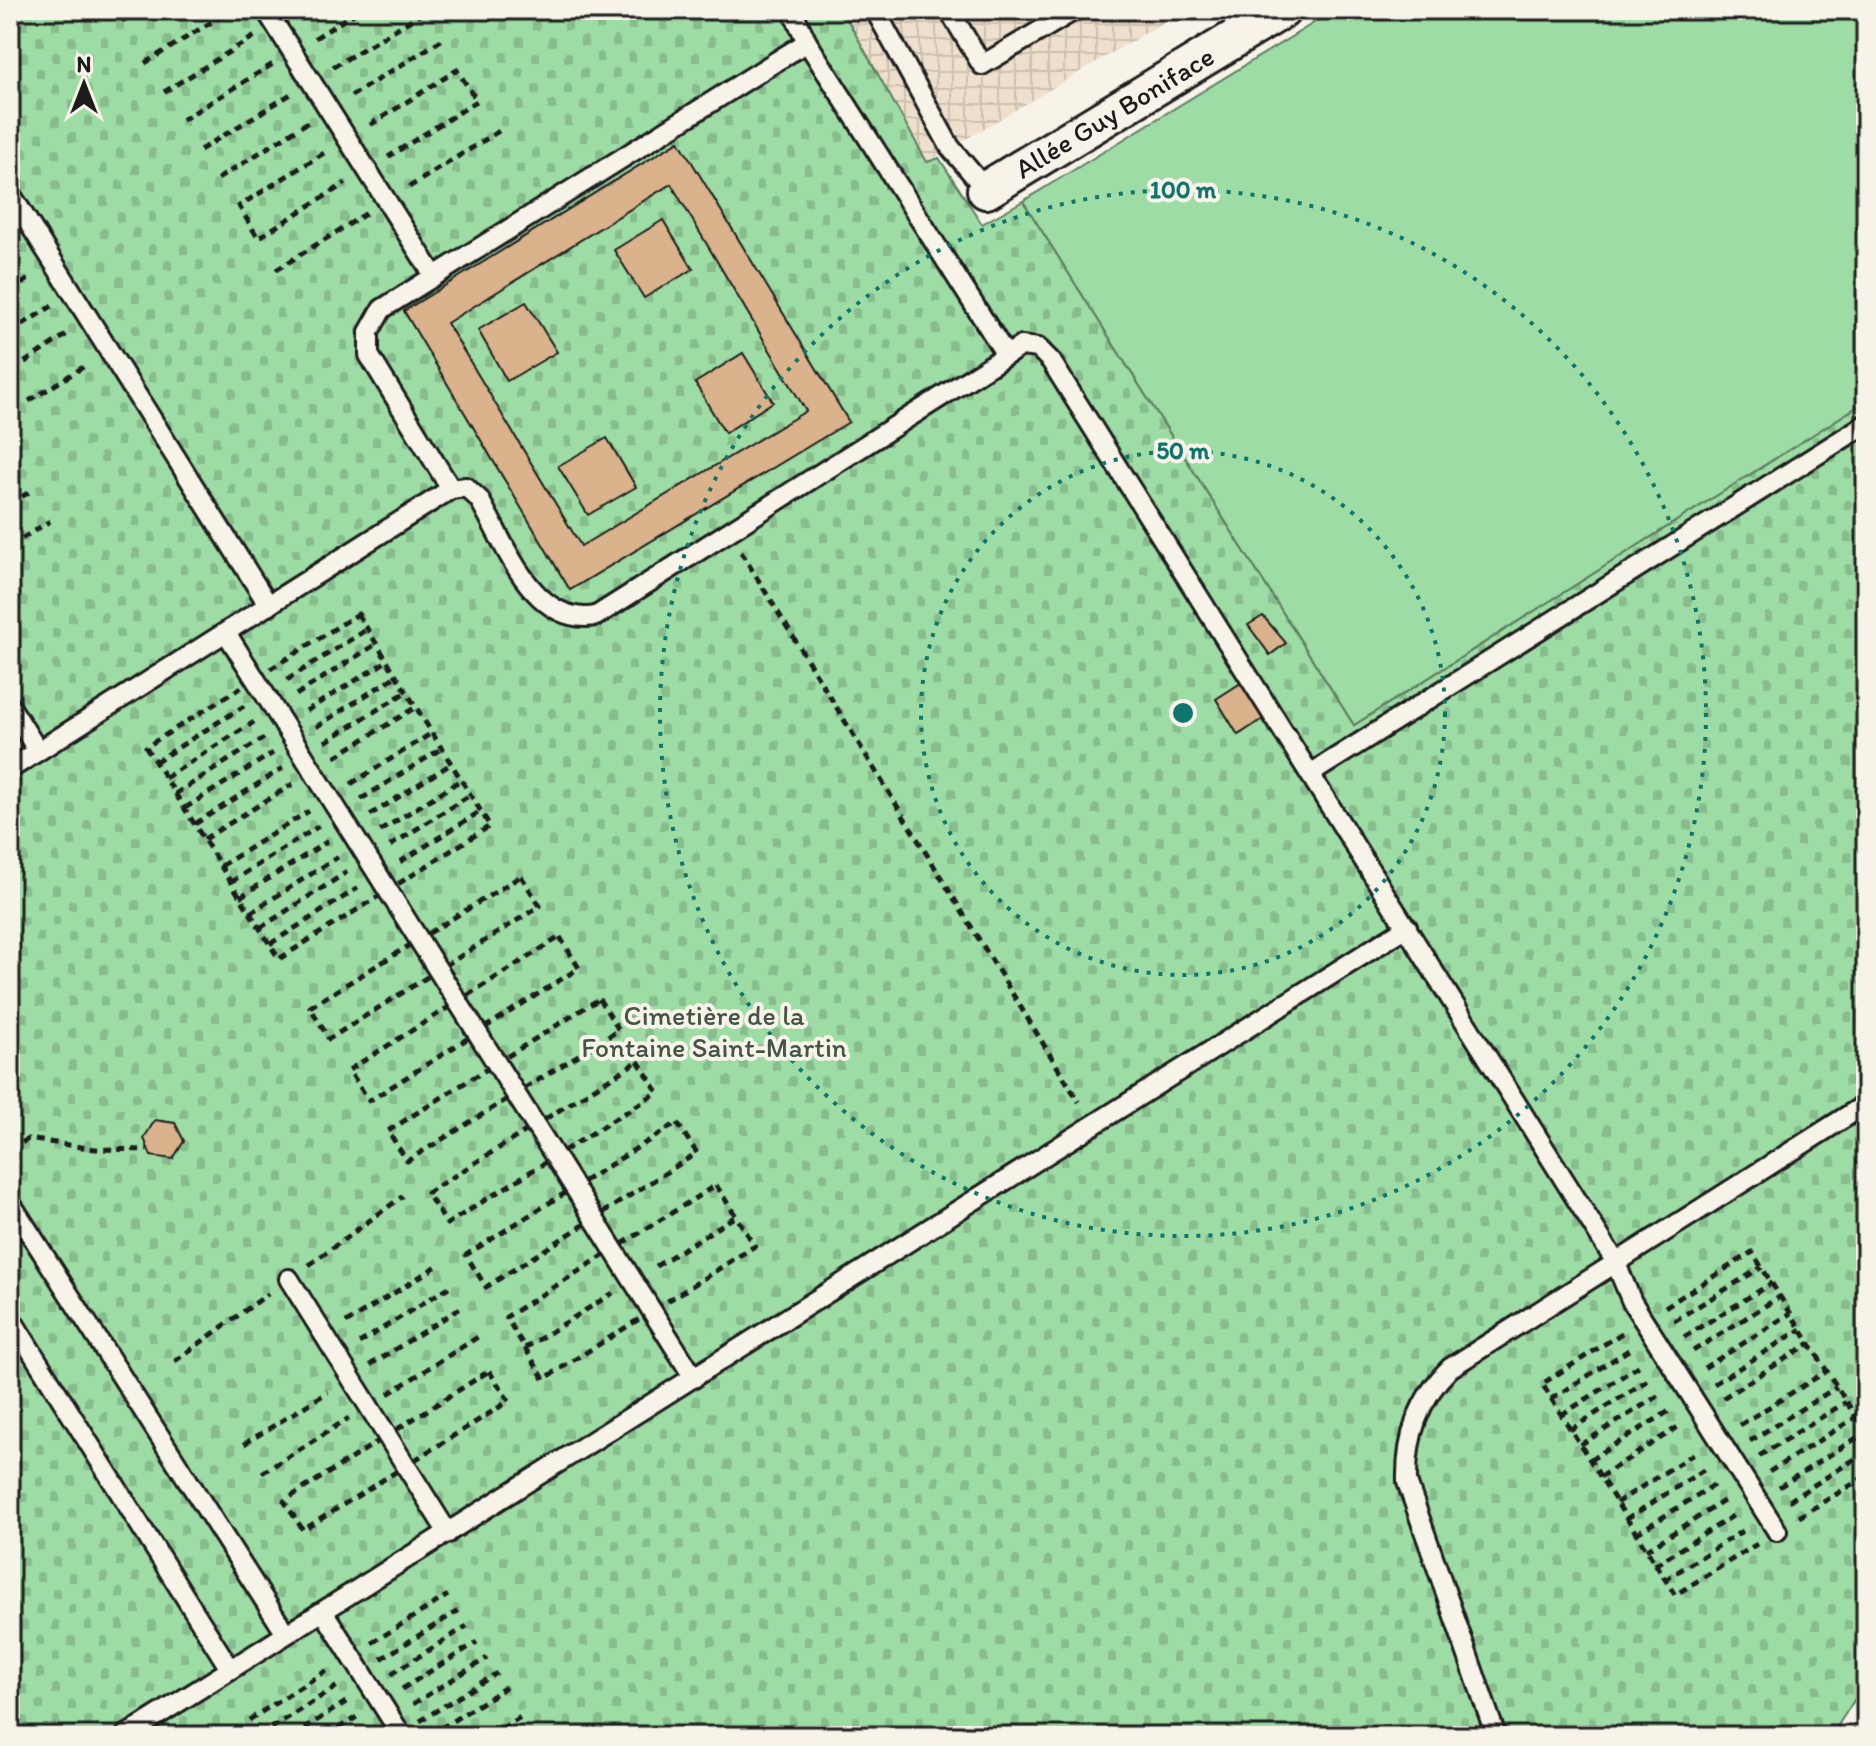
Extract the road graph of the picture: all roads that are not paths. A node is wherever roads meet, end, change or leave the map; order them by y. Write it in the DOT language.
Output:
graph roads {
  1 [pos="792,10"];
  2 [pos="875,10"];
  3 [pos="949,10"];
  4 [pos="1075,10"];
  5 [pos="1271,13"];
  6 [pos="270,17"];
  7 [pos="807,42"];
  8 [pos="986,190"];
  9 [pos="10,193"];
  10 [pos="434,276"];
  11 [pos="1006,355"];
  12 [pos="1866,424"];
  13 [pos="451,489"];
  14 [pos="269,606"];
  15 [pos="227,634"];
  16 [pos="10,706"];
  17 [pos="38,751"];
  18 [pos="10,769"];
  19 [pos="1310,774"];
  20 [pos="1407,927"];
  21 [pos="1866,1104"];
  22 [pos="10,1202"];
  23 [pos="1615,1261"];
  24 [pos="289,1279"];
  25 [pos="10,1317"];
  26 [pos="694,1378"];
  27 [pos="1777,1531"];
  28 [pos="448,1533"];
  29 [pos="323,1611"];
  30 [pos="286,1634"];
  31 [pos="230,1669"];
  32 [pos="397,1729"];
  33 [pos="125,1736"];
  34 [pos="1496,1736"];
  1 -- 7 [label="lane"];
  2 -- 8 [label="lane"];
  3 -- 4 [label="lane"];
  5 -- 8 [label="street, Allée Guy Boniface"];
  6 -- 10 [label="lane"];
  7 -- 10 [label="lane"];
  7 -- 11 [label="lane"];
  9 -- 14 [label="lane"];
  10 -- 13 [label="lane"];
  11 -- 13 [label="lane"];
  11 -- 19 [label="lane"];
  12 -- 19 [label="lane"];
  13 -- 14 [label="lane"];
  14 -- 15 [label="lane"];
  15 -- 17 [label="lane"];
  15 -- 26 [label="lane"];
  16 -- 17 [label="lane"];
  17 -- 18 [label="lane"];
  19 -- 20 [label="lane"];
  20 -- 23 [label="lane"];
  20 -- 26 [label="lane"];
  21 -- 23 [label="lane"];
  22 -- 30 [label="lane"];
  23 -- 27 [label="lane"];
  23 -- 34 [label="lane"];
  24 -- 28 [label="lane"];
  25 -- 31 [label="lane"];
  26 -- 28 [label="lane"];
  28 -- 29 [label="lane"];
  29 -- 30 [label="lane"];
  29 -- 32 [label="lane"];
  30 -- 31 [label="lane"];
  31 -- 33 [label="lane"];
}
